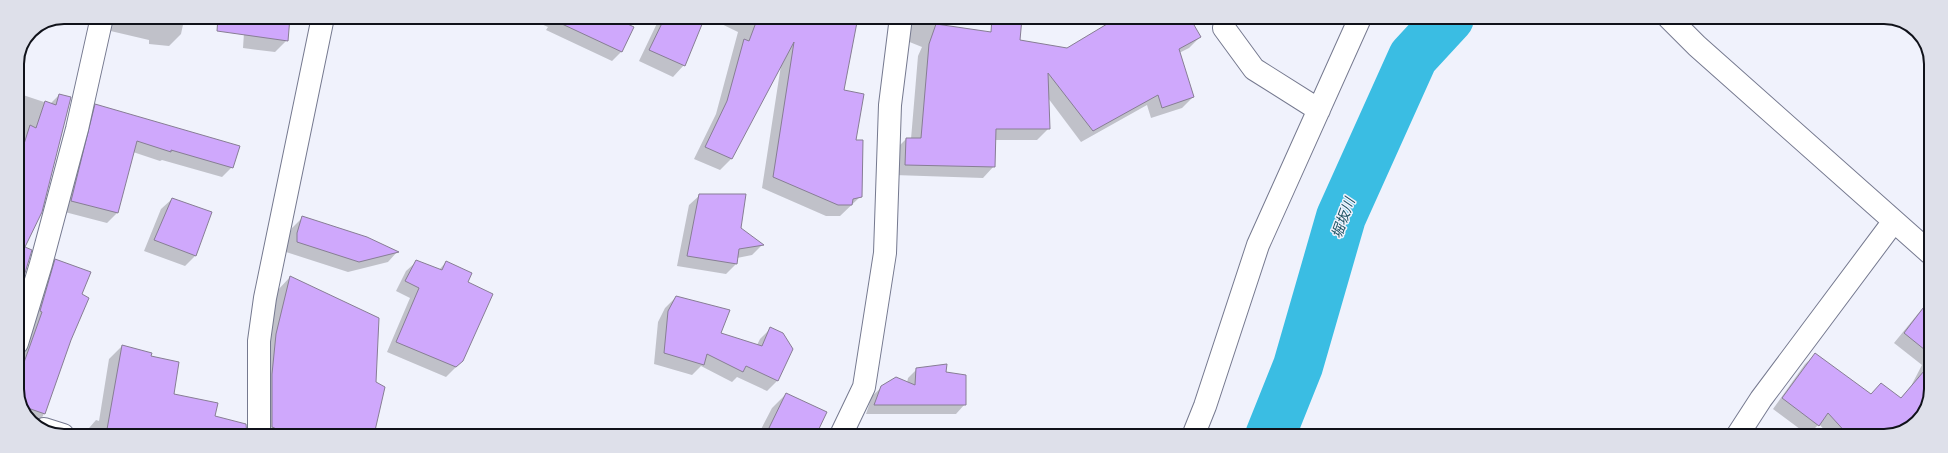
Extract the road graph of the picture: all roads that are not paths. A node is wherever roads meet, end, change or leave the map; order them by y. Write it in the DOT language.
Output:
graph roads {
  1 [pos="100,24"];
  2 [pos="322,24"];
  3 [pos="900,24"];
  4 [pos="1357,24"];
  5 [pos="1675,24"];
  6 [pos="1224,28"];
  7 [pos="1318,110"];
  8 [pos="1894,221"];
  9 [pos="1924,248"];
  10 [pos="24,320"];
  11 [pos="259,429"];
  12 [pos="844,429"];
  13 [pos="1196,429"];
  14 [pos="1741,429"];
  1 -- 10 [label="street"];
  2 -- 11 [label="street"];
  3 -- 12 [label="street"];
  4 -- 7 [label="street"];
  5 -- 8 [label="street"];
  6 -- 7 [label="street"];
  7 -- 13 [label="street"];
  8 -- 9 [label="street"];
  8 -- 14 [label="street"];
}
